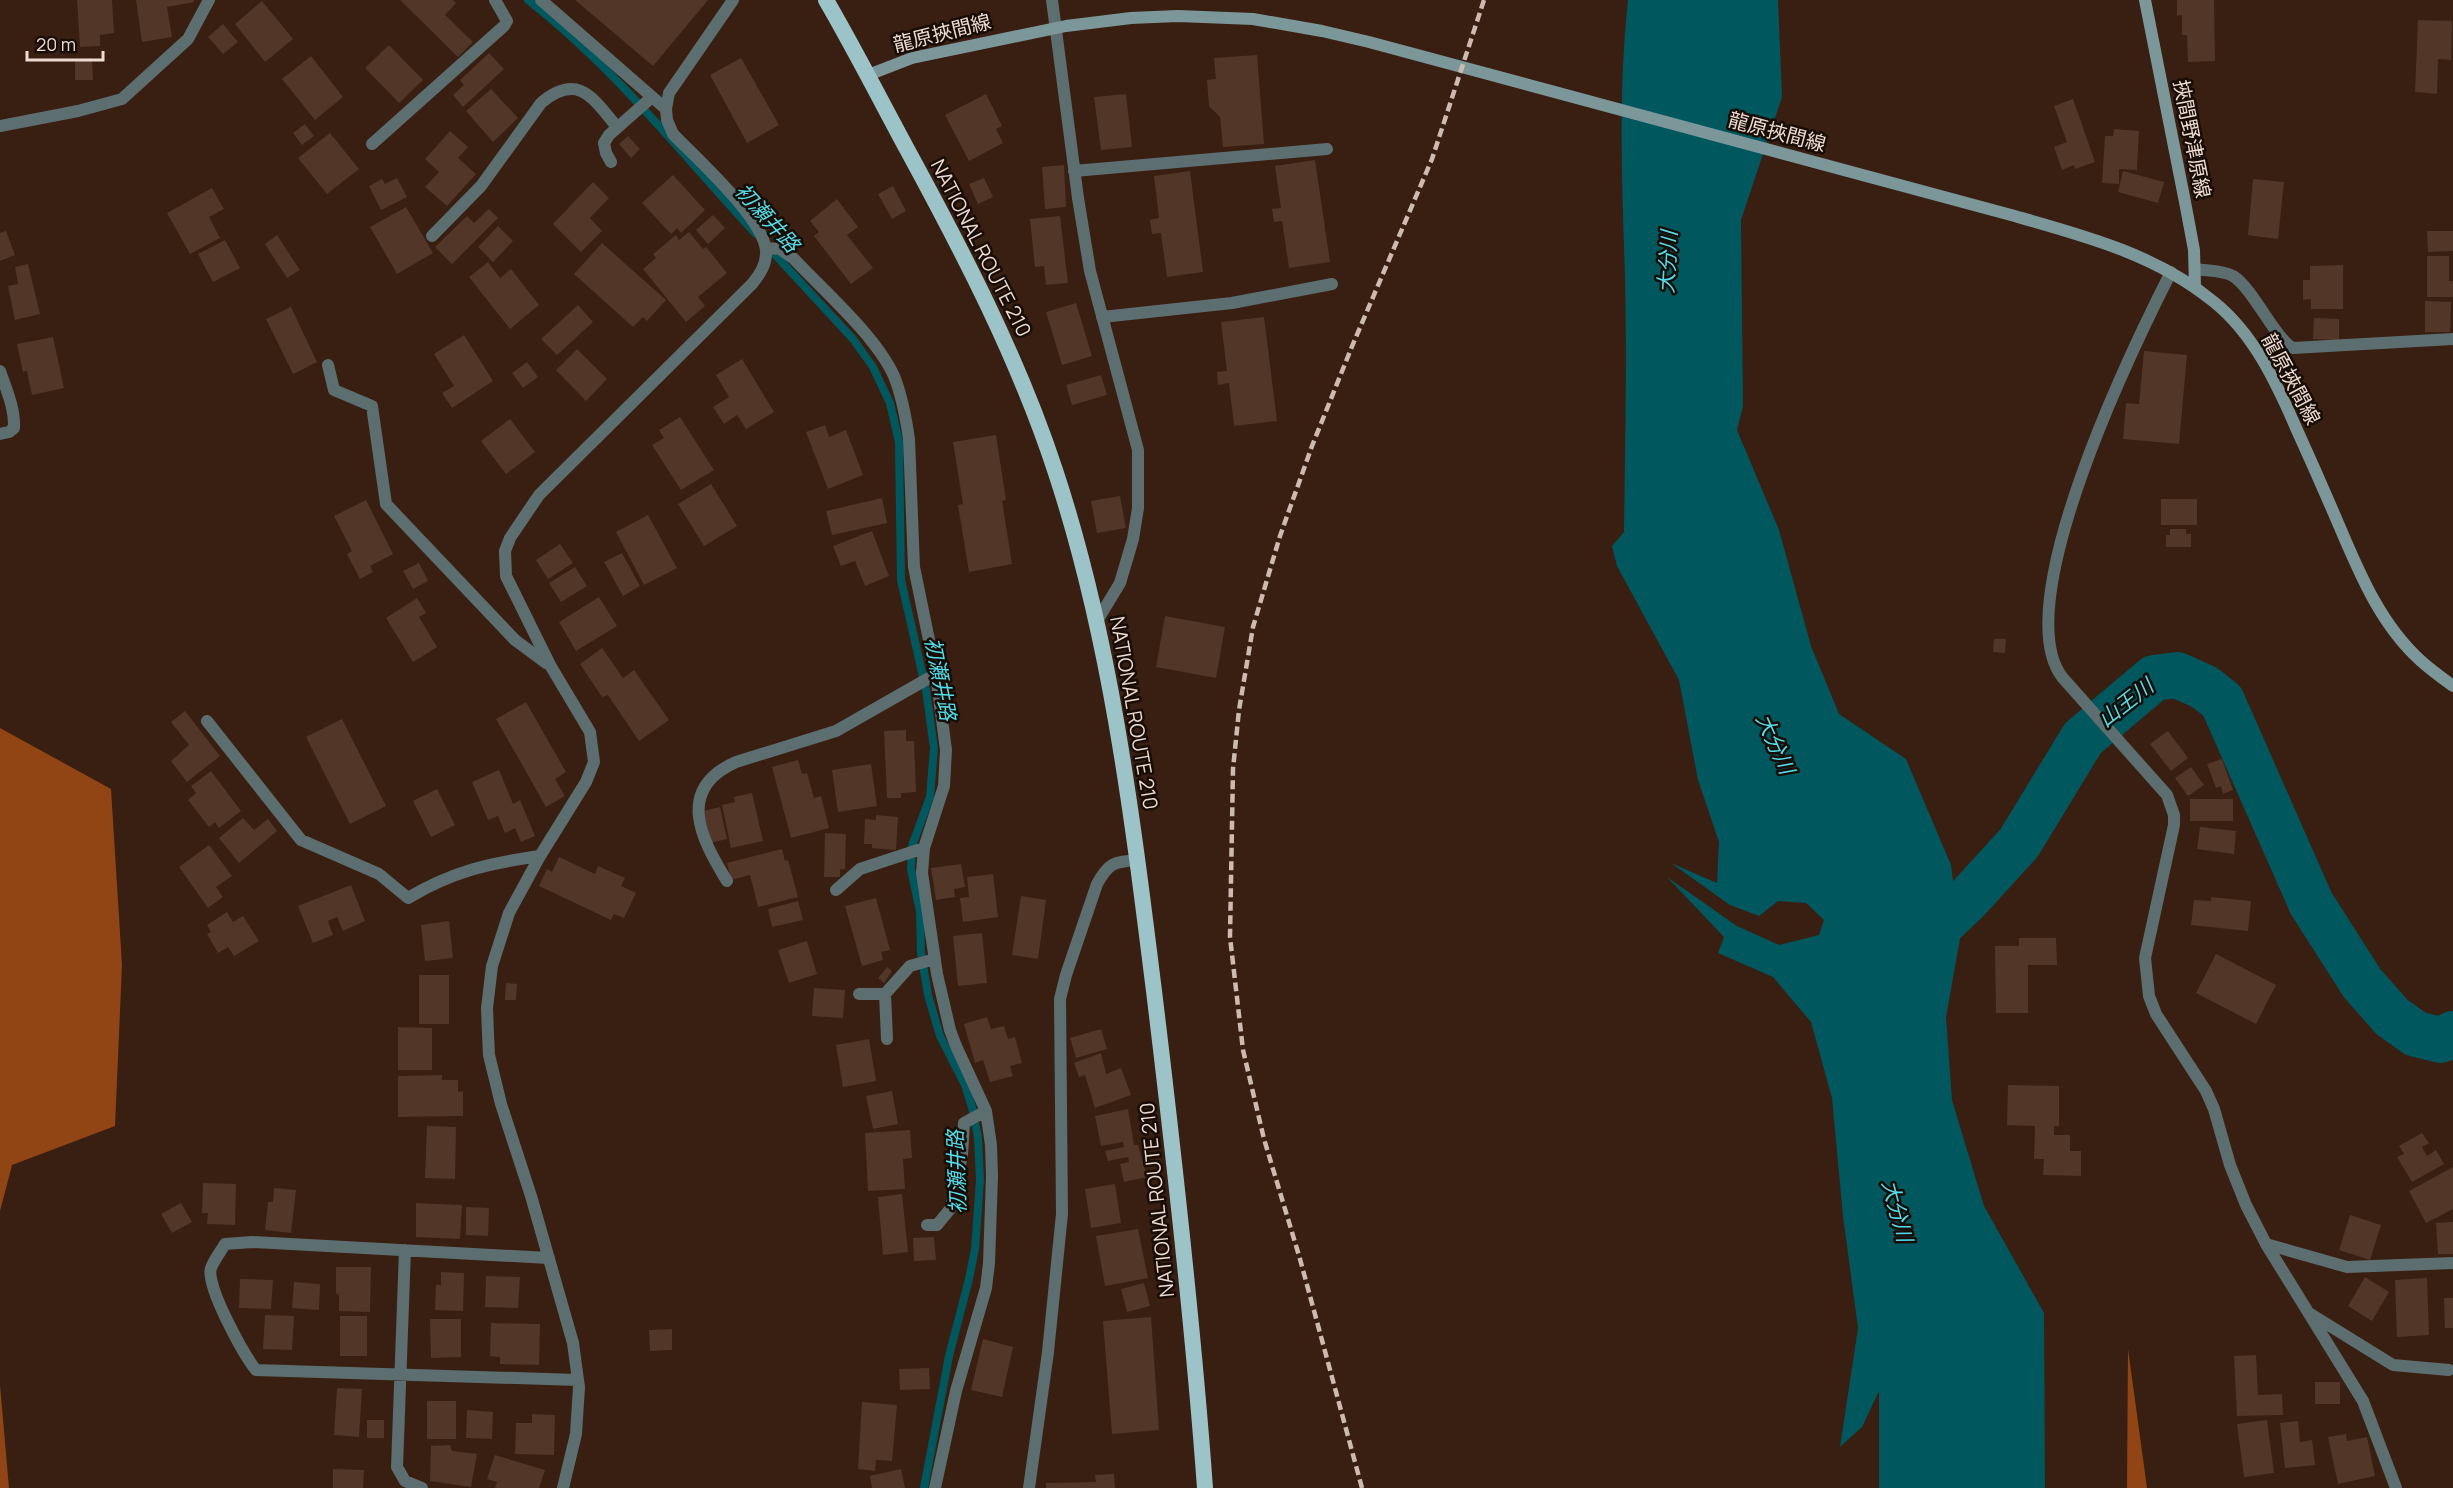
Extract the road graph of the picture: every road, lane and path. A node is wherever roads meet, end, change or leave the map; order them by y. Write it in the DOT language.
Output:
graph roads {
  1 [pos="209,0"];
  2 [pos="495,0"];
  3 [pos="542,0"];
  4 [pos="733,0"];
  5 [pos="826,0"];
  6 [pos="1052,0"];
  7 [pos="2145,0"];
  8 [pos="867,75"];
  9 [pos="652,97"];
  10 [pos="666,109"];
  11 [pos="0,126"];
  12 [pos="617,127"];
  13 [pos="372,144"];
  14 [pos="1328,149"];
  15 [pos="611,162"];
  16 [pos="1074,171"];
  17 [pos="432,236"];
  18 [pos="766,248"];
  19 [pos="2195,269"];
  20 [pos="2171,272"];
  21 [pos="1332,284"];
  22 [pos="2195,287"];
  23 [pos="1102,317"];
  24 [pos="2453,339"];
  25 [pos="328,365"];
  26 [pos="0,371"];
  27 [pos="0,434"];
  28 [pos="1097,621"];
  29 [pos="550,665"];
  30 [pos="936,674"];
  31 [pos="2453,686"];
  32 [pos="207,721"];
  33 [pos="924,848"];
  34 [pos="540,856"];
  35 [pos="1138,860"];
  36 [pos="727,881"];
  37 [pos="836,890"];
  38 [pos="935,959"];
  39 [pos="859,994"];
  40 [pos="885,994"];
  41 [pos="887,1039"];
  42 [pos="986,1111"];
  43 [pos="927,1225"];
  44 [pos="2266,1244"];
  45 [pos="405,1250"];
  46 [pos="549,1258"];
  47 [pos="2453,1263"];
  48 [pos="2306,1311"];
  49 [pos="2449,1370"];
  50 [pos="400,1376"];
  51 [pos="578,1380"];
  52 [pos="422,1488"];
  53 [pos="563,1488"];
  54 [pos="935,1488"];
  55 [pos="1029,1488"];
  56 [pos="1205,1488"];
  57 [pos="2396,1488"];
  1 -- 11 [label="street"];
  2 -- 13 [label="street"];
  3 -- 9 [label="street"];
  4 -- 10 [label="street"];
  5 -- 8 [label="highway, NATIONAL ROUTE 210"];
  6 -- 16 [label="street"];
  7 -- 19 [label="main road, 挾間野津原線"];
  8 -- 20 [label="main road, 龍原挾間線"];
  8 -- 28 [label="highway, NATIONAL ROUTE 210"];
  9 -- 10 [label="street"];
  9 -- 12 [label="street"];
  10 -- 18 [label="street"];
  12 -- 15 [label="street"];
  12 -- 17 [label="street"];
  14 -- 16 [label="street"];
  16 -- 23 [label="street"];
  18 -- 29 [label="street"];
  18 -- 30 [label="street"];
  19 -- 22 [label="main road, 挾間野津原線"];
  19 -- 24 [label="street"];
  20 -- 22 [label="main road, 龍原挾間線"];
  20 -- 44 [label="street"];
  21 -- 23 [label="street"];
  22 -- 31 [label="main road, 龍原挾間線"];
  23 -- 28 [label="street"];
  25 -- 29 [label="street"];
  26 -- 27 [label="street"];
  28 -- 35 [label="highway, NATIONAL ROUTE 210"];
  29 -- 34 [label="street"];
  30 -- 33 [label="street"];
  30 -- 36 [label="street"];
  32 -- 34 [label="street"];
  33 -- 37 [label="street"];
  33 -- 38 [label="street"];
  34 -- 46 [label="street"];
  35 -- 55 [label="street"];
  35 -- 56 [label="highway, NATIONAL ROUTE 210"];
  38 -- 40 [label="street"];
  38 -- 42 [label="street"];
  39 -- 40 [label="street"];
  40 -- 41 [label="street"];
  42 -- 43 [label="street"];
  42 -- 54 [label="street"];
  44 -- 47 [label="street"];
  44 -- 48 [label="street"];
  45 -- 46 [label="street"];
  45 -- 50 [label="street"];
  45 -- 50 [label="street"];
  46 -- 51 [label="street"];
  48 -- 49 [label="street"];
  48 -- 57 [label="street"];
  50 -- 51 [label="street"];
  50 -- 52 [label="street"];
  51 -- 53 [label="street"];
}
